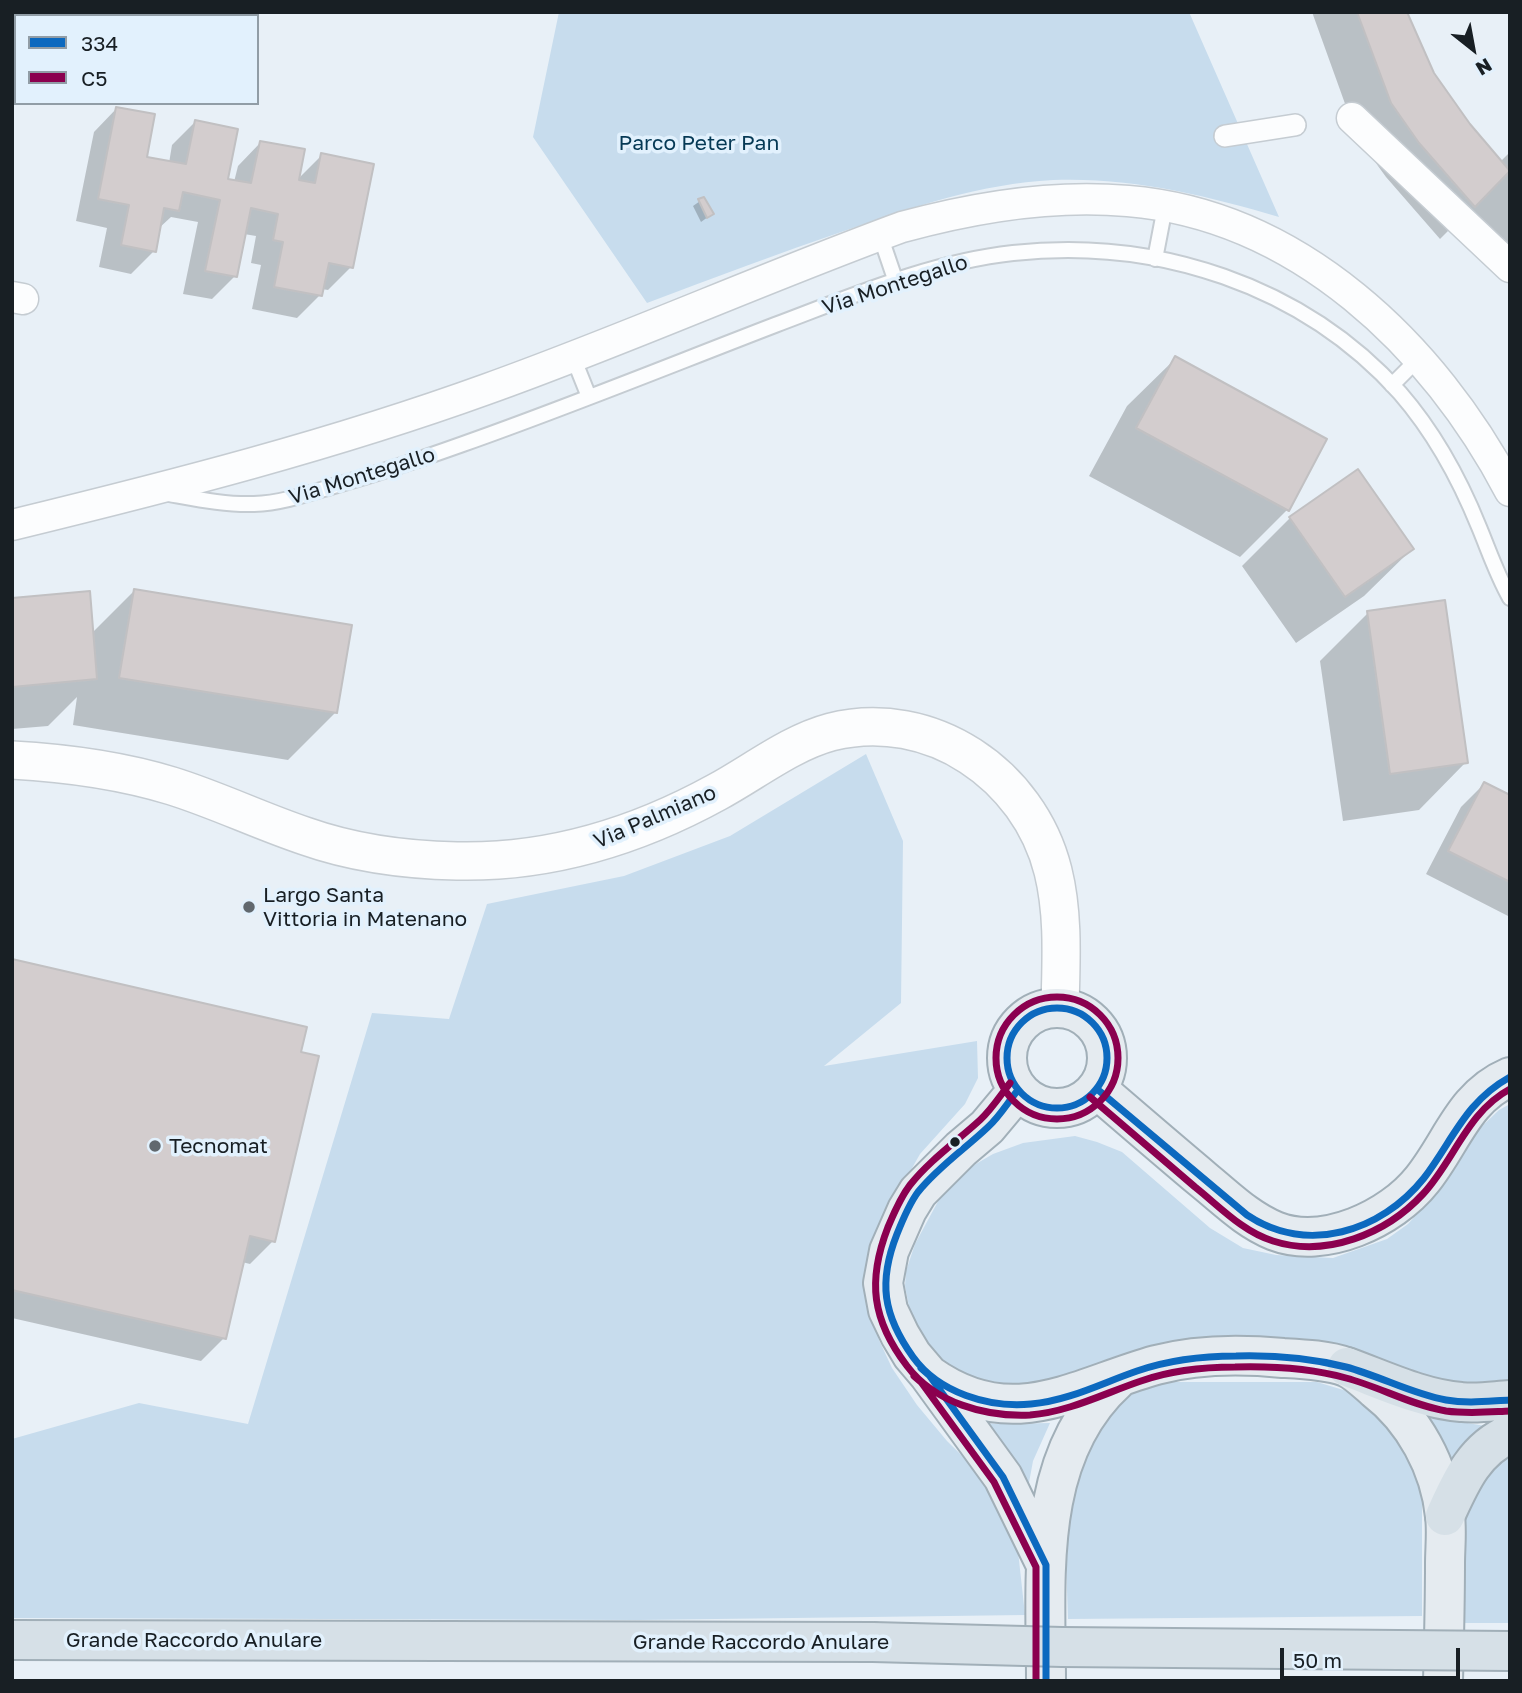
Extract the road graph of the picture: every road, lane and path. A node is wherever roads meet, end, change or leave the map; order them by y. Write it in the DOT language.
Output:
graph roads {
  1 [pos="46,12"];
  2 [pos="60,12"];
  3 [pos="1352,118"];
  4 [pos="1295,125"];
  5 [pos="1225,136"];
  6 [pos="1164,207"];
  7 [pos="880,235"];
  8 [pos="1155,259"];
  9 [pos="1510,267"];
  10 [pos="896,282"];
  11 [pos="573,357"];
  12 [pos="1418,359"];
  13 [pos="1392,385"];
  14 [pos="589,397"];
  15 [pos="151,491"];
  16 [pos="1510,491"];
  17 [pos="12,525"];
  18 [pos="1510,598"];
  19 [pos="12,760"];
  20 [pos="1060,1007"];
  21 [pos="1510,1077"];
  22 [pos="1097,1089"];
  23 [pos="1018,1090"];
  24 [pos="1347,1367"];
  25 [pos="929,1375"];
  26 [pos="1121,1377"];
  27 [pos="1510,1400"];
  28 [pos="1510,1434"];
  29 [pos="1445,1516"];
  30 [pos="1046,1565"];
  31 [pos="12,1640"];
  32 [pos="1510,1651"];
  33 [pos="1046,1681"];
  34 [pos="1443,1681"];
  1 -- 2 [label="lane"];
  3 -- 9 [label="street"];
  4 -- 5 [label="street"];
  6 -- 7 [label="street, Via Montegallo"];
  6 -- 8 [label="lane"];
  6 -- 12 [label="street, Via Montegallo"];
  7 -- 10 [label="lane"];
  7 -- 11 [label="street, Via Montegallo"];
  8 -- 10 [label="lane, Via Montegallo"];
  8 -- 13 [label="lane, Via Montegallo"];
  10 -- 14 [label="lane, Via Montegallo"];
  11 -- 14 [label="lane"];
  11 -- 15 [label="street, Via Montegallo"];
  12 -- 13 [label="lane"];
  12 -- 16 [label="street, Via Montegallo"];
  13 -- 18 [label="lane, Via Montegallo"];
  14 -- 15 [label="lane, Via Montegallo"];
  15 -- 17 [label="street, Via Montegallo"];
  19 -- 20 [label="street, Via Palmiano"];
  20 -- 22 [label="main road"];
  20 -- 23 [label="main road"];
  21 -- 22 [label="main road"];
  22 -- 23 [label="main road"];
  23 -- 25 [label="main road"];
  24 -- 26 [label="main road"];
  24 -- 27 [label="highway"];
  24 -- 29 [label="main road"];
  25 -- 26 [label="main road"];
  25 -- 30 [label="main road"];
  26 -- 30 [label="main road"];
  28 -- 29 [label="highway"];
  29 -- 34 [label="main road"];
  30 -- 33 [label="main road"];
  31 -- 32 [label="highway, Grande Raccordo Anulare, bridge"];
}
